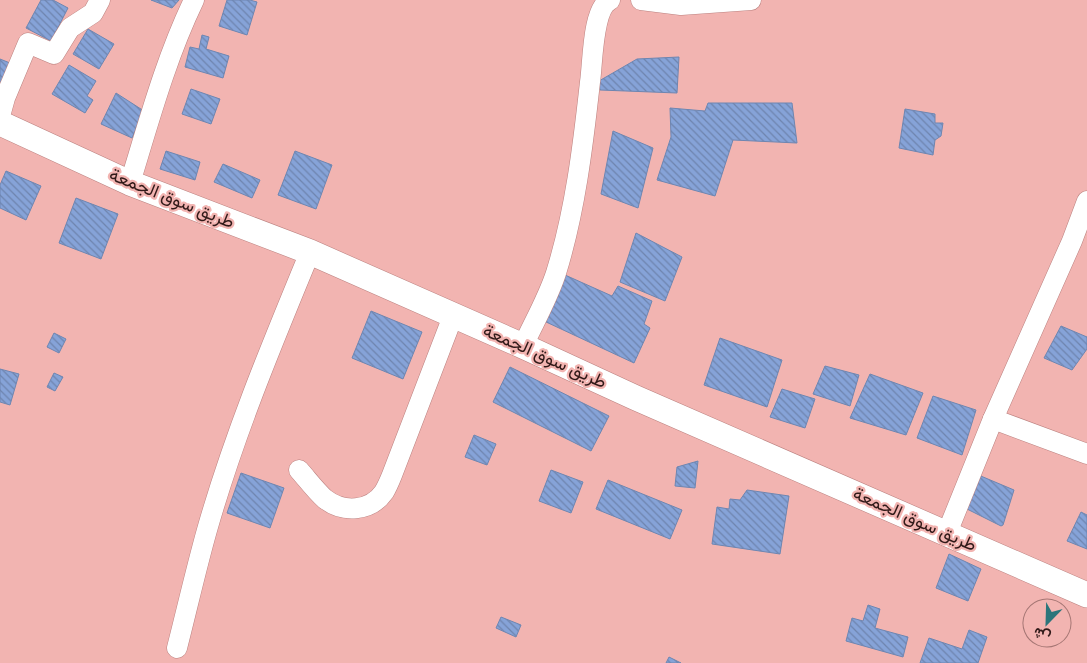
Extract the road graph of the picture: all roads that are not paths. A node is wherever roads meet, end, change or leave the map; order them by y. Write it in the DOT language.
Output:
graph roads {
  1 [pos="100,0"];
  2 [pos="194,0"];
  3 [pos="610,0"];
  4 [pos="641,0"];
  5 [pos="751,0"];
  6 [pos="0,116"];
  7 [pos="0,123"];
  8 [pos="130,183"];
  9 [pos="1087,202"];
  10 [pos="310,252"];
  11 [pos="453,316"];
  12 [pos="523,346"];
  13 [pos="993,419"];
  14 [pos="1087,454"];
  15 [pos="299,470"];
  16 [pos="947,533"];
  17 [pos="1087,595"];
  18 [pos="178,648"];
  1 -- 6 [label="street"];
  2 -- 8 [label="street"];
  3 -- 12 [label="street"];
  4 -- 5 [label="street"];
  7 -- 8 [label="main road, طريق سوق الجمعة"];
  8 -- 10 [label="main road, طريق سوق الجمعة"];
  9 -- 13 [label="street"];
  10 -- 11 [label="main road, طريق سوق الجمعة"];
  10 -- 18 [label="street"];
  11 -- 12 [label="main road, طريق سوق الجمعة"];
  11 -- 15 [label="street"];
  12 -- 16 [label="main road, طريق سوق الجمعة"];
  13 -- 14 [label="street"];
  13 -- 16 [label="street"];
  16 -- 17 [label="main road, طريق سوق الجمعة"];
}
